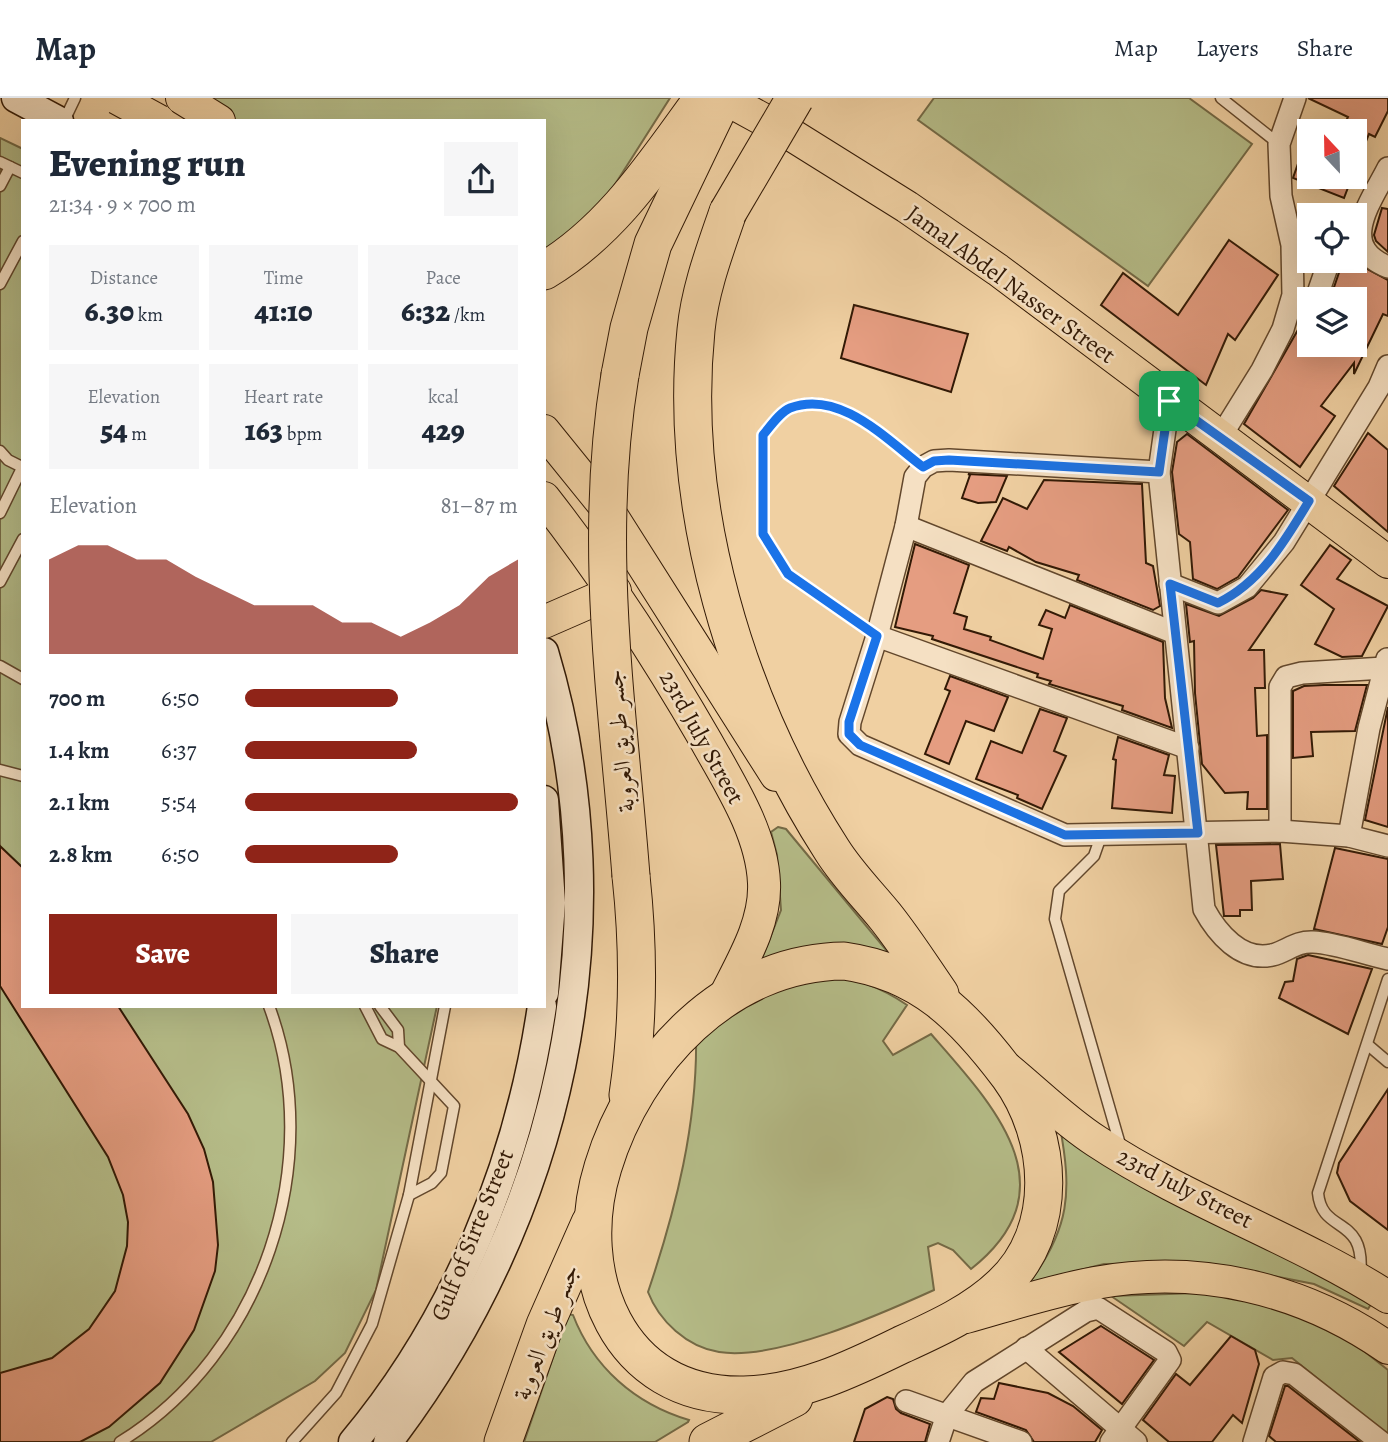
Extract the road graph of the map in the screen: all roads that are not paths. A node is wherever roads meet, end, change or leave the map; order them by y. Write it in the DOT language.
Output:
graph roads {
  1 [pos="16,98"];
  2 [pos="75,98"];
  3 [pos="117,98"];
  4 [pos="151,98"];
  5 [pos="181,98"];
  6 [pos="703,98"];
  7 [pos="723,98"];
  8 [pos="768,98"];
  9 [pos="795,98"];
  10 [pos="1221,98"];
  11 [pos="1295,98"];
  12 [pos="58,119"];
  13 [pos="63,119"];
  14 [pos="138,119"];
  15 [pos="155,119"];
  16 [pos="169,119"];
  17 [pos="216,119"];
  18 [pos="1279,144"];
  19 [pos="5,164"];
  20 [pos="1388,168"];
  21 [pos="21,172"];
  22 [pos="0,186"];
  23 [pos="1367,204"];
  24 [pos="729,212"];
  25 [pos="21,245"];
  26 [pos="1367,254"];
  27 [pos="1388,267"];
  28 [pos="546,270"];
  29 [pos="0,284"];
  30 [pos="1302,287"];
  31 [pos="1297,308"];
  32 [pos="1388,366"];
  33 [pos="1169,401"];
  34 [pos="546,433"];
  35 [pos="1221,436"];
  36 [pos="0,451"];
  37 [pos="21,465"];
  38 [pos="923,467"];
  39 [pos="21,470"];
  40 [pos="1159,472"];
  41 [pos="11,489"];
  42 [pos="21,493"];
  43 [pos="546,501"];
  44 [pos="1309,501"];
  45 [pos="0,513"];
  46 [pos="906,526"];
  47 [pos="21,543"];
  48 [pos="1388,562"];
  49 [pos="0,582"];
  50 [pos="1170,584"];
  51 [pos="615,591"];
  52 [pos="546,621"];
  53 [pos="1175,633"];
  54 [pos="877,636"];
  55 [pos="546,661"];
  56 [pos="1386,663"];
  57 [pos="0,666"];
  58 [pos="0,675"];
  59 [pos="21,679"];
  60 [pos="21,680"];
  61 [pos="1188,748"];
  62 [pos="0,770"];
  63 [pos="21,775"];
  64 [pos="813,819"];
  65 [pos="546,829"];
  66 [pos="1280,831"];
  67 [pos="1198,833"];
  68 [pos="1101,836"];
  69 [pos="1349,836"];
  70 [pos="1388,846"];
  71 [pos="1388,959"];
  72 [pos="546,967"];
  73 [pos="1388,979"];
  74 [pos="722,1002"];
  75 [pos="948,1007"];
  76 [pos="269,1008"];
  77 [pos="366,1008"];
  78 [pos="382,1008"];
  79 [pos="445,1008"];
  80 [pos="542,1008"];
  81 [pos="1368,1045"];
  82 [pos="399,1047"];
  83 [pos="996,1059"];
  84 [pos="1388,1062"];
  85 [pos="432,1085"];
  86 [pos="627,1106"];
  87 [pos="1124,1158"];
  88 [pos="409,1195"];
  89 [pos="591,1222"];
  90 [pos="1360,1280"];
  91 [pos="1388,1297"];
  92 [pos="951,1321"];
  93 [pos="1026,1348"];
  94 [pos="1388,1348"];
  95 [pos="846,1372"];
  96 [pos="906,1401"];
  97 [pos="947,1415"];
  98 [pos="1122,1438"];
  99 [pos="120,1442"];
  100 [pos="292,1442"];
  101 [pos="353,1442"];
  102 [pos="388,1442"];
  103 [pos="503,1442"];
  104 [pos="708,1442"];
  105 [pos="937,1442"];
  106 [pos="1021,1442"];
  107 [pos="1254,1442"];
  108 [pos="1381,1442"];
  1 -- 12 [label="main road"];
  2 -- 13 [label="lane"];
  3 -- 15 [label="main road, bridge"];
  4 -- 14 [label="main road"];
  5 -- 16 [label="main road"];
  5 -- 17 [label="main road"];
  6 -- 28 [label="highway"];
  7 -- 33 [label="main road, Jamal Abdel Nasser Street"];
  7 -- 86 [label="highway, جسر طريق العروبة, bridge"];
  8 -- 24 [label="highway, bridge"];
  9 -- 24 [label="highway, bridge"];
  10 -- 18 [label="lane"];
  11 -- 18 [label="street"];
  18 -- 30 [label="street"];
  19 -- 21 [label="lane"];
  19 -- 22 [label="lane"];
  20 -- 23 [label="street"];
  24 -- 64 [label="highway"];
  25 -- 29 [label="lane"];
  26 -- 27 [label="street"];
  31 -- 35 [label="street"];
  32 -- 44 [label="street"];
  33 -- 35 [label="main road, Jamal Abdel Nasser Street"];
  33 -- 40 [label="street"];
  34 -- 64 [label="main road, 23rd July Street"];
  35 -- 44 [label="main road, Jamal Abdel Nasser Street"];
  36 -- 37 [label="lane"];
  38 -- 40 [label="street"];
  38 -- 46 [label="street"];
  38 -- 54 [label="lane"];
  39 -- 41 [label="lane"];
  40 -- 50 [label="street"];
  41 -- 42 [label="lane"];
  41 -- 45 [label="lane"];
  43 -- 51 [label="main road, 23rd July Street"];
  44 -- 48 [label="main road, Jamal Abdel Nasser Street"];
  44 -- 50 [label="street"];
  46 -- 53 [label="street"];
  46 -- 54 [label="street"];
  47 -- 49 [label="lane"];
  50 -- 53 [label="street"];
  51 -- 52 [label="main road"];
  51 -- 74 [label="main road, 23rd July Street"];
  53 -- 61 [label="street"];
  54 -- 61 [label="street"];
  54 -- 68 [label="street"];
  55 -- 102 [label="main road, Gulf of Sirte Street"];
  56 -- 66 [label="street"];
  56 -- 69 [label="street"];
  57 -- 59 [label="lane"];
  58 -- 60 [label="lane"];
  61 -- 67 [label="street"];
  62 -- 63 [label="lane"];
  64 -- 75 [label="highway"];
  65 -- 72 [label="main road"];
  66 -- 67 [label="street"];
  66 -- 69 [label="street"];
  67 -- 68 [label="street"];
  67 -- 71 [label="street"];
  68 -- 87 [label="lane"];
  69 -- 70 [label="street"];
  73 -- 81 [label="lane"];
  74 -- 75 [label="highway"];
  74 -- 86 [label="highway"];
  75 -- 83 [label="highway"];
  76 -- 99 [label="lane"];
  77 -- 82 [label="lane"];
  78 -- 82 [label="lane"];
  79 -- 85 [label="lane"];
  80 -- 101 [label="main road, Gulf of Sirte Street"];
  81 -- 84 [label="lane"];
  81 -- 90 [label="lane"];
  82 -- 85 [label="lane"];
  83 -- 87 [label="main road, 23rd July Street"];
  83 -- 92 [label="highway"];
  85 -- 88 [label="lane"];
  85 -- 88 [label="lane"];
  86 -- 89 [label="highway"];
  87 -- 90 [label="main road, 23rd July Street"];
  88 -- 100 [label="lane"];
  89 -- 95 [label="highway"];
  89 -- 103 [label="highway, جسر طريق العروبة"];
  90 -- 91 [label="main road, 23rd July Street"];
  92 -- 94 [label="main road"];
  92 -- 95 [label="highway"];
  93 -- 97 [label="street"];
  93 -- 98 [label="street"];
  93 -- 98 [label="street"];
  95 -- 104 [label="highway"];
  96 -- 97 [label="street"];
  97 -- 105 [label="street"];
  97 -- 106 [label="street"];
  107 -- 108 [label="street"];
}
